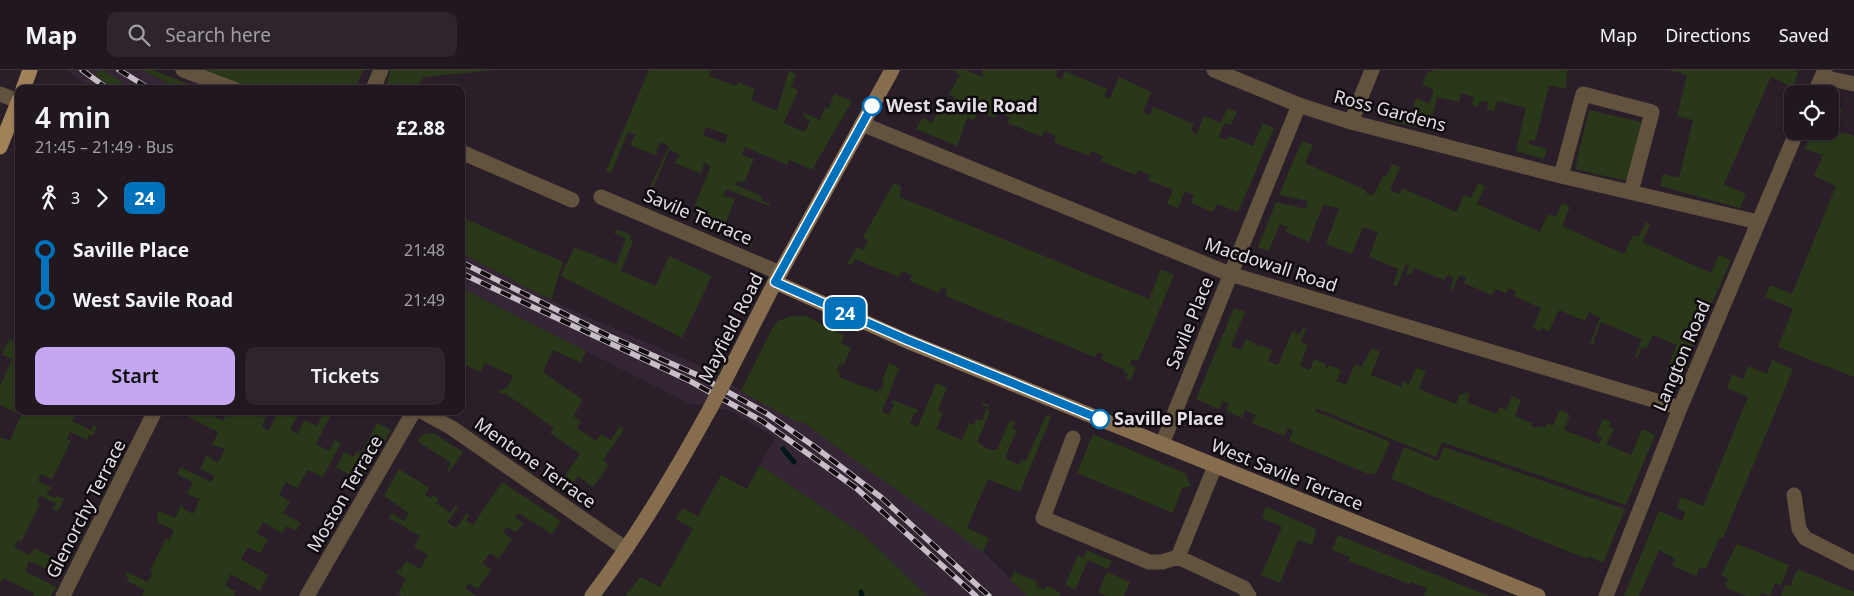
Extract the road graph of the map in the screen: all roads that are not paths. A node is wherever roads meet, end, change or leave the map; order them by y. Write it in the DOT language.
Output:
graph roads {
  1 [pos="30,70"];
  2 [pos="183,70"];
  3 [pos="381,70"];
  4 [pos="1214,70"];
  5 [pos="1372,70"];
  6 [pos="890,71"];
  7 [pos="1823,73"];
  8 [pos="1854,84"];
  9 [pos="24,85"];
  10 [pos="223,85"];
  11 [pos="375,85"];
  12 [pos="1818,85"];
  13 [pos="0,94"];
  14 [pos="15,102"];
  15 [pos="1299,105"];
  16 [pos="15,111"];
  17 [pos="1351,122"];
  18 [pos="862,124"];
  19 [pos="1793,140"];
  20 [pos="0,147"];
  21 [pos="465,154"];
  22 [pos="1561,176"];
  23 [pos="1631,192"];
  24 [pos="601,197"];
  25 [pos="572,200"];
  26 [pos="1758,222"];
  27 [pos="1230,274"];
  28 [pos="778,278"];
  29 [pos="1680,408"];
  30 [pos="153,415"];
  31 [pos="412,415"];
  32 [pos="428,415"];
  33 [pos="1074,438"];
  34 [pos="1162,444"];
  35 [pos="1215,466"];
  36 [pos="1794,495"];
  37 [pos="626,549"];
  38 [pos="1178,557"];
  39 [pos="1854,563"];
  40 [pos="1521,593"];
  41 [pos="63,596"];
  42 [pos="307,596"];
  43 [pos="592,596"];
  44 [pos="1249,596"];
  45 [pos="1538,596"];
  46 [pos="1606,596"];
  1 -- 9 [label="main road"];
  2 -- 10 [label="street"];
  3 -- 11 [label="street"];
  4 -- 15 [label="street, Ross Gardens"];
  5 -- 17 [label="street"];
  6 -- 18 [label="street, Mayfield Road"];
  7 -- 8 [label="street"];
  7 -- 12 [label="street"];
  13 -- 14 [label="street"];
  15 -- 17 [label="street, Ross Gardens"];
  15 -- 27 [label="street, Savile Place"];
  16 -- 20 [label="main road"];
  17 -- 22 [label="street, Ross Gardens"];
  18 -- 27 [label="street, Macdowall Road"];
  18 -- 28 [label="street, Mayfield Road"];
  19 -- 26 [label="street, Langton Road"];
  21 -- 25 [label="street"];
  22 -- 23 [label="street, Ross Gardens"];
  22 -- 23 [label="street"];
  23 -- 26 [label="street, Ross Gardens"];
  24 -- 28 [label="street, Savile Terrace"];
  26 -- 29 [label="street, Langton Road"];
  27 -- 29 [label="street, Macdowall Road"];
  27 -- 34 [label="street, Savile Place"];
  28 -- 34 [label="street, West Savile Terrace"];
  28 -- 37 [label="street, Mayfield Road, bridge"];
  29 -- 46 [label="street, Langton Road"];
  30 -- 41 [label="street, Glenorchy Terrace"];
  31 -- 42 [label="street, Moston Terrace"];
  32 -- 37 [label="street, Mentone Terrace"];
  33 -- 38 [label="street"];
  34 -- 35 [label="street, West Savile Terrace"];
  35 -- 38 [label="street"];
  35 -- 40 [label="street, West Savile Terrace"];
  36 -- 39 [label="street"];
  37 -- 43 [label="street, Mayfield Road"];
  38 -- 44 [label="street"];
  40 -- 45 [label="street, West Savile Terrace"];
}
